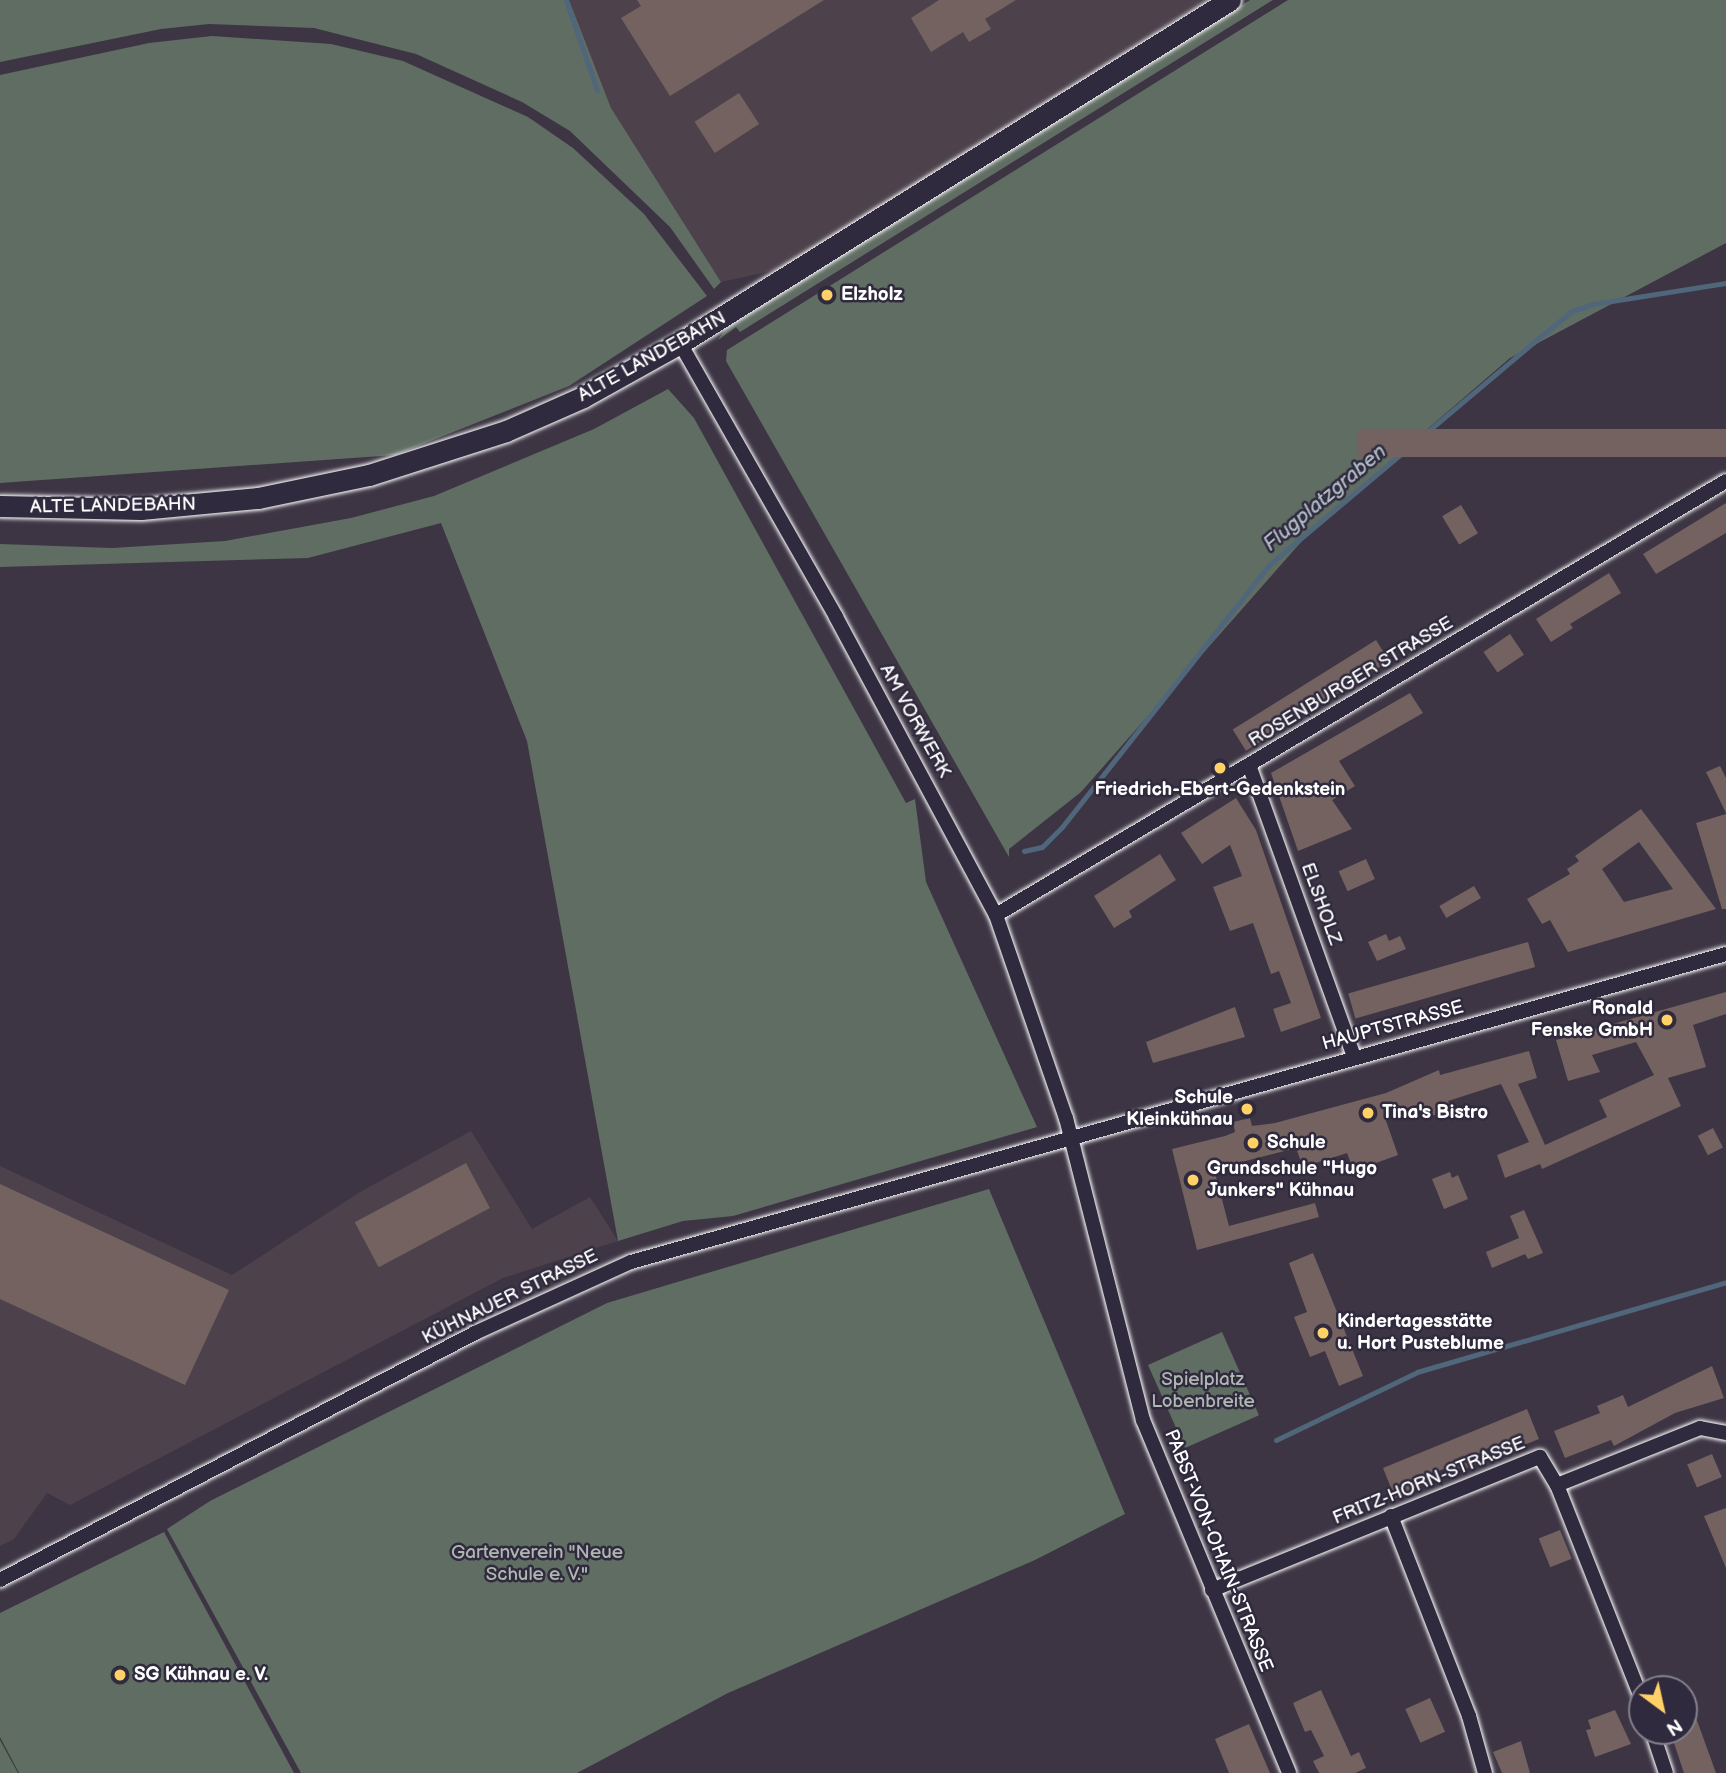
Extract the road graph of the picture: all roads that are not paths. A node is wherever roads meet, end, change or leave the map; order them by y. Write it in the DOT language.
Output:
graph roads {
  1 [pos="1230,0"];
  2 [pos="680,343"];
  3 [pos="1726,481"];
  4 [pos="0,506"];
  5 [pos="1249,765"];
  6 [pos="996,915"];
  7 [pos="1726,954"];
  8 [pos="1354,1057"];
  9 [pos="1071,1136"];
  10 [pos="1725,1437"];
  11 [pos="1557,1485"];
  12 [pos="1391,1516"];
  13 [pos="0,1580"];
  14 [pos="1212,1590"];
  15 [pos="1632,1675"];
  16 [pos="1657,1745"];
  17 [pos="1289,1773"];
  18 [pos="1485,1773"];
  19 [pos="1666,1773"];
  1 -- 2 [label="main road, ALTE LANDEBAHN"];
  2 -- 4 [label="main road, ALTE LANDEBAHN"];
  2 -- 6 [label="street, AM VORWERK"];
  3 -- 5 [label="street, ROSENBURGER STRASSE"];
  5 -- 6 [label="street, ROSENBURGER STRASSE"];
  5 -- 8 [label="street, ELSHOLZ"];
  6 -- 9 [label="street, AM VORWERK"];
  7 -- 8 [label="street, HAUPTSTRASSE"];
  8 -- 9 [label="street, HAUPTSTRASSE"];
  9 -- 13 [label="street, KÜHNAUER STRASSE"];
  9 -- 14 [label="street, PABST-VON-OHAIN-STRASSE"];
  10 -- 11 [label="street"];
  11 -- 12 [label="street, FRITZ-HORN-STRASSE"];
  11 -- 15 [label="street"];
  12 -- 14 [label="street, FRITZ-HORN-STRASSE"];
  12 -- 18 [label="street"];
  14 -- 17 [label="street, PABST-VON-OHAIN-STRASSE"];
  16 -- 19 [label="street"];
}
